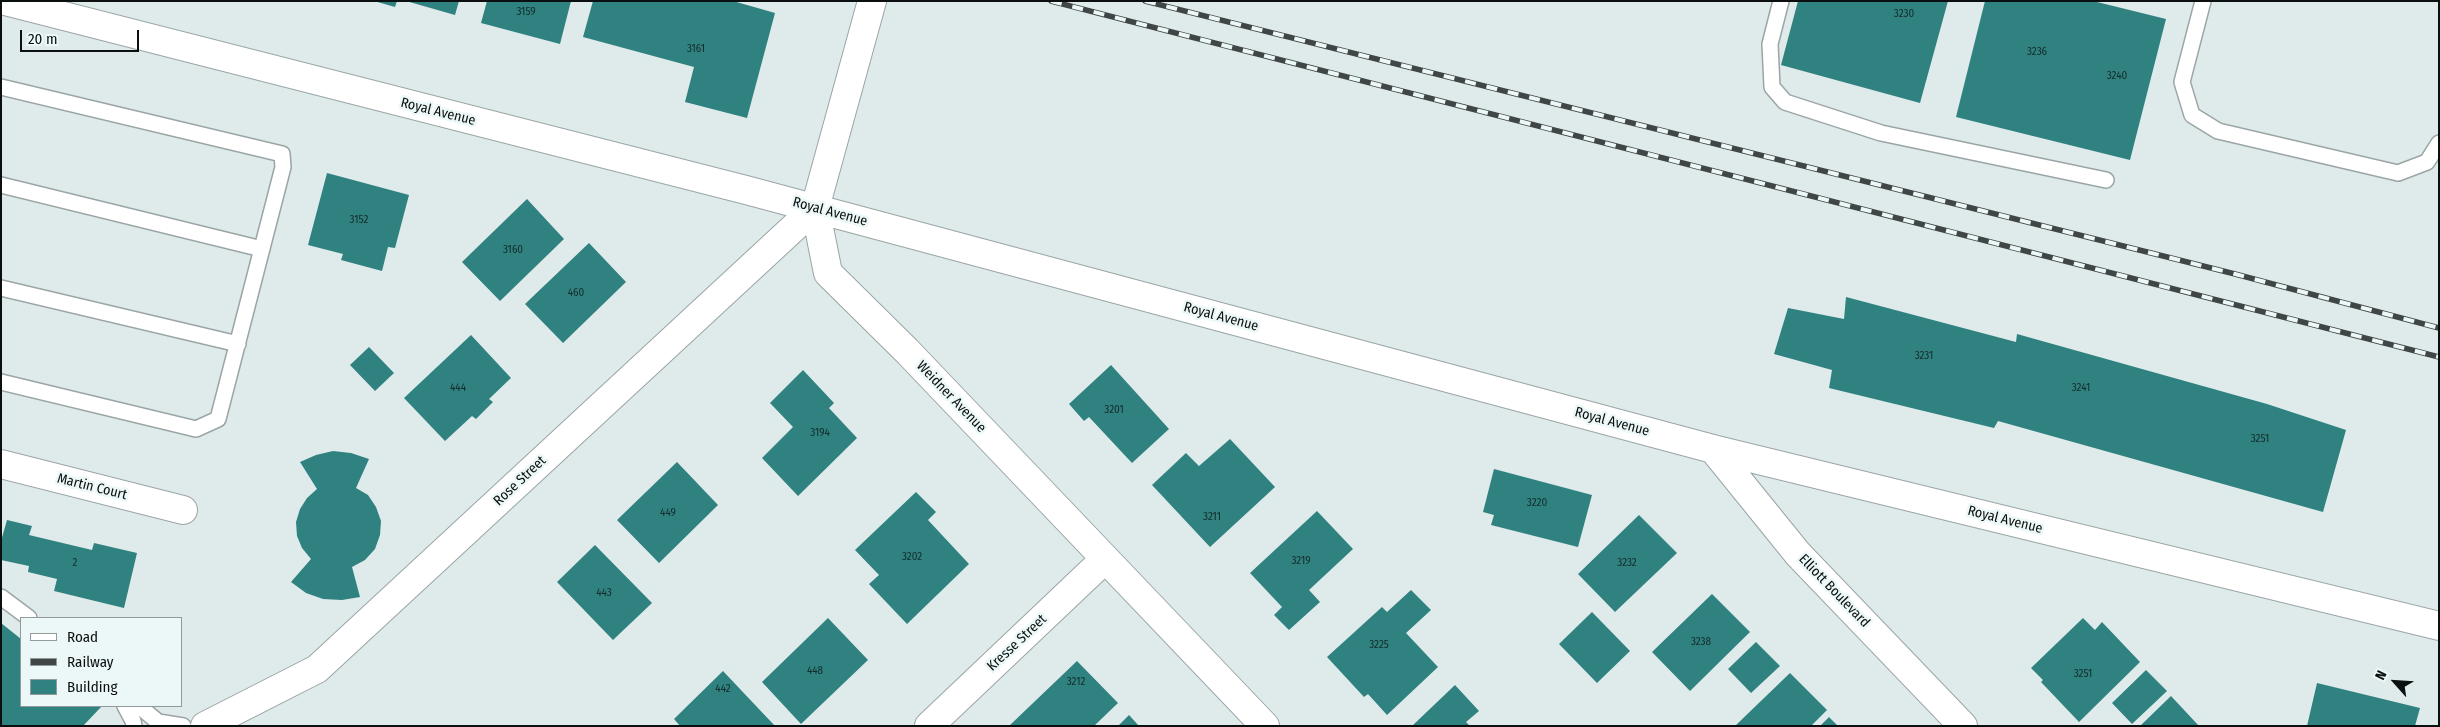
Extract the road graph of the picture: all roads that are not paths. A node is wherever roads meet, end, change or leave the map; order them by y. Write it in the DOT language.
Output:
graph roads {
  1 [pos="5,1"];
  2 [pos="872,1"];
  3 [pos="1781,1"];
  4 [pos="2203,1"];
  5 [pos="1,87"];
  6 [pos="2439,143"];
  7 [pos="2106,180"];
  8 [pos="1,186"];
  9 [pos="815,208"];
  10 [pos="262,249"];
  11 [pos="1,288"];
  12 [pos="238,344"];
  13 [pos="1,382"];
  14 [pos="1713,449"];
  15 [pos="1,464"];
  16 [pos="183,510"];
  17 [pos="1105,559"];
  18 [pos="1,597"];
  19 [pos="27,617"];
  20 [pos="2439,626"];
  21 [pos="126,707"];
  22 [pos="139,707"];
  23 [pos="134,726"];
  24 [pos="183,726"];
  25 [pos="205,726"];
  26 [pos="930,726"];
  27 [pos="1265,726"];
  28 [pos="1963,726"];
  1 -- 9 [label="street, Royal Avenue"];
  2 -- 9 [label="street, Weidner Avenue"];
  3 -- 7 [label="lane"];
  4 -- 6 [label="lane"];
  5 -- 10 [label="lane"];
  8 -- 10 [label="lane"];
  9 -- 14 [label="street, Royal Avenue"];
  9 -- 17 [label="street, Weidner Avenue"];
  9 -- 25 [label="street, Rose Street"];
  10 -- 12 [label="lane"];
  11 -- 12 [label="lane"];
  12 -- 13 [label="lane"];
  14 -- 20 [label="street, Royal Avenue"];
  14 -- 28 [label="street, Elliott Boulevard"];
  15 -- 16 [label="street, Martin Court"];
  17 -- 26 [label="street, Kresse Street"];
  17 -- 27 [label="street, Weidner Avenue"];
  18 -- 19 [label="lane"];
  21 -- 23 [label="lane"];
  22 -- 24 [label="lane"];
}
